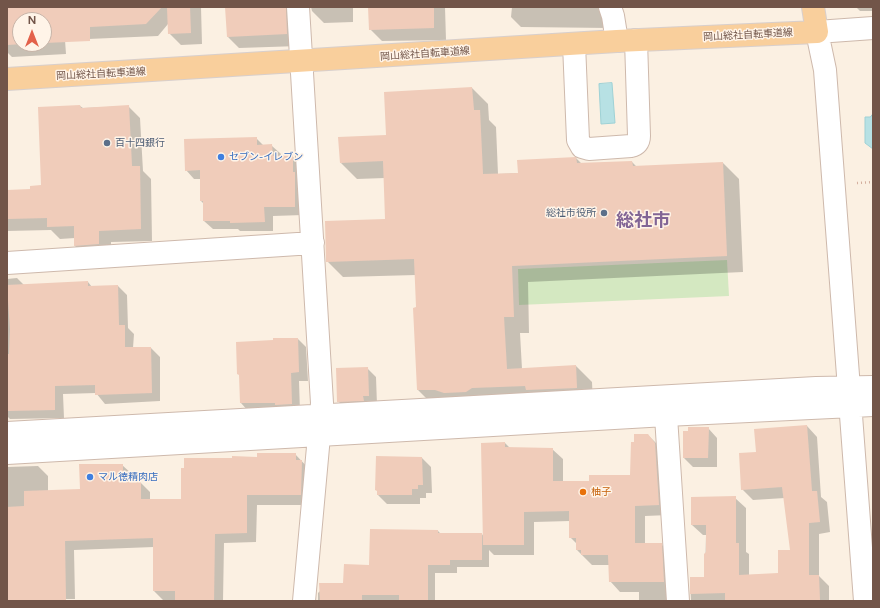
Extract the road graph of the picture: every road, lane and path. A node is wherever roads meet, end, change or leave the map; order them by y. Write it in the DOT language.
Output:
graph roads {
  1 [pos="298,7"];
  2 [pos="610,7"];
  3 [pos="813,7"];
  4 [pos="873,28"];
  5 [pos="817,32"];
  6 [pos="626,41"];
  7 [pos="574,44"];
  8 [pos="302,62"];
  9 [pos="7,79"];
  10 [pos="873,182"];
  11 [pos="857,183"];
  12 [pos="313,243"];
  13 [pos="7,263"];
  14 [pos="873,387"];
  15 [pos="849,396"];
  16 [pos="873,405"];
  17 [pos="665,406"];
  18 [pos="320,426"];
  19 [pos="7,433"];
  20 [pos="7,453"];
  21 [pos="304,601"];
  22 [pos="673,601"];
  23 [pos="865,601"];
  1 -- 8 [label="street"];
  2 -- 6 [label="street"];
  3 -- 5 [label="main road"];
  4 -- 5 [label="street"];
  5 -- 6 [label="main road, 岡山総社自転車道線"];
  5 -- 15 [label="street"];
  6 -- 7 [label="main road, 岡山総社自転車道線"];
  6 -- 7 [label="street"];
  7 -- 8 [label="main road, 岡山総社自転車道線"];
  8 -- 9 [label="main road, 岡山総社自転車道線"];
  8 -- 12 [label="street"];
  10 -- 11 [label="path"];
  12 -- 13 [label="street"];
  12 -- 18 [label="street"];
  14 -- 15 [label="street"];
  15 -- 16 [label="street"];
  15 -- 17 [label="street"];
  15 -- 23 [label="street"];
  17 -- 18 [label="street"];
  17 -- 22 [label="street"];
  18 -- 19 [label="street"];
  18 -- 20 [label="street"];
  18 -- 21 [label="street"];
}
